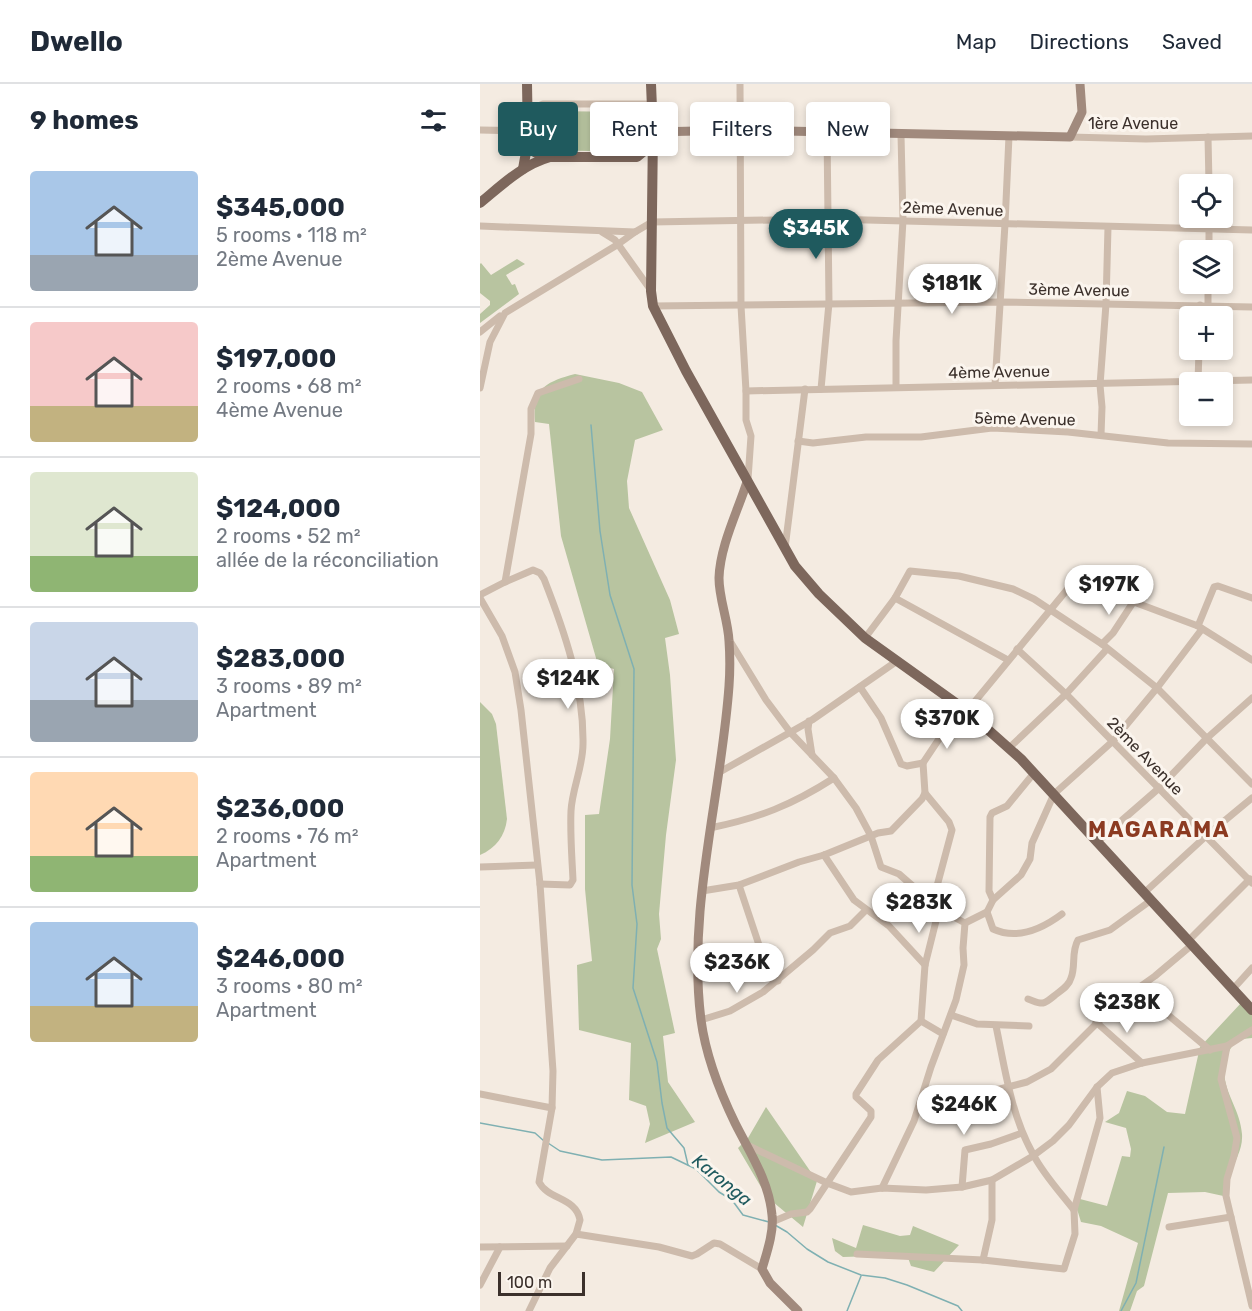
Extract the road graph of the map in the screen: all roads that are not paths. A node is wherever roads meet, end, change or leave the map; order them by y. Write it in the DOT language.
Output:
graph roads {
  1 [pos="527,84"];
  2 [pos="651,84"];
  3 [pos="740,84"];
  4 [pos="1080,84"];
  5 [pos="527,102"];
  6 [pos="650,102"];
  7 [pos="740,102"];
  8 [pos="480,130"];
  9 [pos="498,130"];
  10 [pos="890,135"];
  11 [pos="901,135"];
  12 [pos="1009,136"];
  13 [pos="1252,136"];
  14 [pos="1208,137"];
  15 [pos="1070,138"];
  16 [pos="525,156"];
  17 [pos="546,156"];
  18 [pos="652,156"];
  19 [pos="741,156"];
  20 [pos="828,156"];
  21 [pos="552,157"];
  22 [pos="637,157"];
  23 [pos="523,169"];
  24 [pos="1209,174"];
  25 [pos="652,176"];
  26 [pos="480,202"];
  27 [pos="742,219"];
  28 [pos="829,219"];
  29 [pos="903,220"];
  30 [pos="652,222"];
  31 [pos="1005,225"];
  32 [pos="480,226"];
  33 [pos="1108,227"];
  34 [pos="591,230"];
  35 [pos="1209,230"];
  36 [pos="1252,230"];
  37 [pos="635,232"];
  38 [pos="1209,240"];
  39 [pos="617,245"];
  40 [pos="651,291"];
  41 [pos="1206,294"];
  42 [pos="1001,302"];
  43 [pos="829,303"];
  44 [pos="898,303"];
  45 [pos="1106,304"];
  46 [pos="1204,305"];
  47 [pos="653,306"];
  48 [pos="741,306"];
  49 [pos="1252,307"];
  50 [pos="505,313"];
  51 [pos="480,332"];
  52 [pos="579,379"];
  53 [pos="1252,380"];
  54 [pos="1233,381"];
  55 [pos="1179,383"];
  56 [pos="995,385"];
  57 [pos="1100,385"];
  58 [pos="896,387"];
  59 [pos="480,388"];
  60 [pos="805,389"];
  61 [pos="821,389"];
  62 [pos="746,391"];
  63 [pos="1101,435"];
  64 [pos="798,441"];
  65 [pos="1252,444"];
  66 [pos="747,483"];
  67 [pos="785,551"];
  68 [pos="505,582"];
  69 [pos="480,597"];
  70 [pos="895,598"];
  71 [pos="1252,598"];
  72 [pos="1134,601"];
  73 [pos="1052,610"];
  74 [pos="1200,627"];
  75 [pos="865,638"];
  76 [pos="729,640"];
  77 [pos="1105,646"];
  78 [pos="1017,649"];
  79 [pos="1008,660"];
  80 [pos="1252,660"];
  81 [pos="897,661"];
  82 [pos="860,687"];
  83 [pos="1157,688"];
  84 [pos="1066,694"];
  85 [pos="1252,698"];
  86 [pos="963,708"];
  87 [pos="809,721"];
  88 [pos="790,732"];
  89 [pos="1206,739"];
  90 [pos="1113,741"];
  91 [pos="1009,748"];
  92 [pos="812,755"];
  93 [pos="923,763"];
  94 [pos="718,773"];
  95 [pos="1034,773"];
  96 [pos="834,778"];
  97 [pos="1252,784"];
  98 [pos="1158,789"];
  99 [pos="925,793"];
  100 [pos="1054,794"];
  101 [pos="1252,798"];
  102 [pos="710,828"];
  103 [pos="871,836"];
  104 [pos="1205,837"];
  105 [pos="1098,842"];
  106 [pos="824,855"];
  107 [pos="537,865"];
  108 [pos="480,867"];
  109 [pos="1251,880"];
  110 [pos="540,884"];
  111 [pos="739,885"];
  112 [pos="702,891"];
  113 [pos="1147,897"];
  114 [pos="993,900"];
  115 [pos="933,901"];
  116 [pos="939,909"];
  117 [pos="866,910"];
  118 [pos="987,912"];
  119 [pos="1062,914"];
  120 [pos="965,923"];
  121 [pos="1191,942"];
  122 [pos="925,965"];
  123 [pos="1252,968"];
  124 [pos="778,981"];
  125 [pos="1137,989"];
  126 [pos="1233,989"];
  127 [pos="1028,999"];
  128 [pos="1252,1010"];
  129 [pos="951,1015"];
  130 [pos="701,1020"];
  131 [pos="921,1021"];
  132 [pos="1096,1022"];
  133 [pos="996,1026"];
  134 [pos="1029,1026"];
  135 [pos="1252,1029"];
  136 [pos="943,1034"];
  137 [pos="1227,1046"];
  138 [pos="1210,1050"];
  139 [pos="1142,1063"];
  140 [pos="1097,1087"];
  141 [pos="1008,1088"];
  142 [pos="480,1094"];
  143 [pos="968,1097"];
  144 [pos="552,1108"];
  145 [pos="1022,1133"];
  146 [pos="747,1145"];
  147 [pos="1034,1156"];
  148 [pos="992,1180"];
  149 [pos="827,1183"];
  150 [pos="962,1187"];
  151 [pos="882,1188"];
  152 [pos="1074,1210"];
  153 [pos="1231,1217"];
  154 [pos="772,1222"];
  155 [pos="1169,1227"];
  156 [pos="576,1234"];
  157 [pos="567,1246"];
  158 [pos="480,1247"];
  159 [pos="500,1247"];
  160 [pos="857,1254"];
  161 [pos="983,1260"];
  162 [pos="762,1269"];
  163 [pos="480,1285"];
  164 [pos="1252,1306"];
  165 [pos="529,1311"];
  166 [pos="798,1311"];
  1 -- 5 [label="main road"];
  2 -- 6 [label="main road"];
  3 -- 7 [label="street"];
  4 -- 15 [label="street"];
  8 -- 9 [label="street"];
  10 -- 11 [label="street, 1ère Avenue"];
  11 -- 12 [label="street, 1ère Avenue"];
  11 -- 29 [label="street"];
  12 -- 15 [label="street, 1ère Avenue"];
  12 -- 31 [label="street"];
  13 -- 14 [label="street, 1ère Avenue"];
  14 -- 15 [label="street, 1ère Avenue"];
  14 -- 24 [label="street"];
  16 -- 23 [label="main road"];
  17 -- 21 [label="main road"];
  18 -- 25 [label="main road"];
  19 -- 27 [label="street"];
  20 -- 28 [label="street"];
  21 -- 22 [label="main road"];
  21 -- 23 [label="main road"];
  22 -- 25 [label="main road"];
  23 -- 26 [label="main road"];
  25 -- 30 [label="main road"];
  27 -- 28 [label="street, 2ème Avenue"];
  27 -- 30 [label="street, 2ème Avenue"];
  27 -- 48 [label="street"];
  28 -- 29 [label="street, 2ème Avenue"];
  28 -- 43 [label="street"];
  29 -- 31 [label="street, 2ème Avenue"];
  29 -- 44 [label="street"];
  30 -- 37 [label="street"];
  30 -- 40 [label="main road"];
  31 -- 33 [label="street, 2ème Avenue"];
  31 -- 42 [label="street"];
  32 -- 34 [label="street"];
  33 -- 35 [label="street, 2ème Avenue"];
  33 -- 45 [label="street"];
  34 -- 37 [label="street"];
  34 -- 39 [label="street"];
  35 -- 36 [label="street, 2ème Avenue"];
  35 -- 38 [label="street"];
  37 -- 39 [label="street"];
  39 -- 40 [label="street"];
  39 -- 50 [label="street"];
  40 -- 47 [label="main road"];
  41 -- 46 [label="street"];
  42 -- 44 [label="street, 3ème Avenue"];
  42 -- 45 [label="street, 3ème Avenue"];
  42 -- 56 [label="street"];
  43 -- 44 [label="street, 3ème Avenue"];
  43 -- 48 [label="street, 3ème Avenue"];
  43 -- 61 [label="street"];
  44 -- 58 [label="street"];
  45 -- 46 [label="street, 3ème Avenue"];
  45 -- 57 [label="street"];
  46 -- 49 [label="street, 3ème Avenue"];
  47 -- 48 [label="street, 3ème Avenue"];
  47 -- 66 [label="main road"];
  48 -- 62 [label="street"];
  50 -- 51 [label="street"];
  50 -- 59 [label="street"];
  52 -- 68 [label="street"];
  53 -- 54 [label="street, 4ème Avenue"];
  55 -- 57 [label="street, 4ème Avenue"];
  56 -- 57 [label="street, 4ème Avenue"];
  56 -- 58 [label="street, 4ème Avenue"];
  57 -- 63 [label="street"];
  58 -- 61 [label="street, 4ème Avenue"];
  60 -- 61 [label="street, 4ème Avenue"];
  60 -- 62 [label="street, 4ème Avenue"];
  60 -- 64 [label="street"];
  62 -- 66 [label="street"];
  63 -- 64 [label="street, 5ème Avenue"];
  63 -- 65 [label="street, 5ème Avenue"];
  64 -- 67 [label="street"];
  66 -- 67 [label="main road"];
  66 -- 76 [label="street"];
  67 -- 75 [label="main road"];
  68 -- 69 [label="street"];
  68 -- 110 [label="street"];
  69 -- 107 [label="street"];
  70 -- 73 [label="street"];
  70 -- 75 [label="street"];
  70 -- 79 [label="street"];
  71 -- 74 [label="street"];
  72 -- 73 [label="street"];
  72 -- 74 [label="street"];
  72 -- 77 [label="street"];
  73 -- 77 [label="street"];
  73 -- 78 [label="street"];
  74 -- 80 [label="street"];
  74 -- 83 [label="street"];
  75 -- 81 [label="main road"];
  76 -- 88 [label="street"];
  76 -- 94 [label="street"];
  77 -- 83 [label="street"];
  77 -- 84 [label="street"];
  78 -- 79 [label="street"];
  78 -- 84 [label="street, 2ème Avenue"];
  79 -- 86 [label="street"];
  81 -- 82 [label="street"];
  81 -- 86 [label="main road"];
  82 -- 87 [label="street"];
  82 -- 93 [label="street"];
  83 -- 89 [label="street"];
  83 -- 90 [label="street"];
  84 -- 90 [label="street, 2ème Avenue"];
  84 -- 91 [label="street"];
  85 -- 89 [label="street"];
  86 -- 91 [label="main road"];
  86 -- 93 [label="street"];
  87 -- 88 [label="street"];
  87 -- 92 [label="street"];
  88 -- 92 [label="street"];
  88 -- 94 [label="street"];
  89 -- 97 [label="street"];
  89 -- 98 [label="street"];
  90 -- 98 [label="street, 2ème Avenue"];
  90 -- 100 [label="street"];
  91 -- 95 [label="main road"];
  92 -- 96 [label="street"];
  93 -- 99 [label="street"];
  94 -- 102 [label="street"];
  95 -- 100 [label="main road"];
  95 -- 114 [label="street"];
  96 -- 102 [label="street"];
  96 -- 103 [label="street"];
  98 -- 104 [label="street, 2ème Avenue"];
  98 -- 105 [label="street"];
  99 -- 103 [label="street"];
  99 -- 115 [label="street"];
  100 -- 105 [label="main road"];
  100 -- 114 [label="street"];
  101 -- 104 [label="street"];
  102 -- 112 [label="street"];
  103 -- 106 [label="street"];
  103 -- 115 [label="street"];
  104 -- 109 [label="street, 2ème Avenue"];
  104 -- 113 [label="street"];
  105 -- 113 [label="main road"];
  106 -- 111 [label="street"];
  106 -- 117 [label="street"];
  107 -- 108 [label="street"];
  107 -- 110 [label="street"];
  109 -- 121 [label="street"];
  110 -- 144 [label="street"];
  111 -- 112 [label="street"];
  111 -- 124 [label="street"];
  112 -- 130 [label="street"];
  113 -- 121 [label="main road"];
  113 -- 127 [label="street"];
  114 -- 118 [label="street"];
  115 -- 116 [label="street"];
  116 -- 120 [label="street"];
  116 -- 122 [label="street"];
  117 -- 122 [label="street"];
  117 -- 124 [label="street"];
  118 -- 119 [label="street"];
  118 -- 120 [label="street"];
  120 -- 129 [label="street"];
  121 -- 125 [label="street"];
  121 -- 126 [label="main road"];
  122 -- 131 [label="street"];
  123 -- 126 [label="street"];
  124 -- 130 [label="street"];
  125 -- 132 [label="street"];
  125 -- 138 [label="street"];
  126 -- 128 [label="main road"];
  129 -- 133 [label="street"];
  129 -- 136 [label="street"];
  130 -- 146 [label="street"];
  131 -- 136 [label="street"];
  131 -- 149 [label="street"];
  132 -- 139 [label="street"];
  132 -- 141 [label="street"];
  133 -- 134 [label="street"];
  133 -- 141 [label="street"];
  135 -- 137 [label="street"];
  136 -- 151 [label="street"];
  137 -- 138 [label="street"];
  137 -- 153 [label="street"];
  138 -- 139 [label="street"];
  139 -- 140 [label="street"];
  140 -- 147 [label="street"];
  140 -- 152 [label="street"];
  141 -- 143 [label="street"];
  141 -- 145 [label="street"];
  142 -- 144 [label="street"];
  144 -- 156 [label="street"];
  145 -- 147 [label="street"];
  145 -- 150 [label="street"];
  146 -- 149 [label="street"];
  146 -- 154 [label="street"];
  147 -- 148 [label="street"];
  147 -- 152 [label="street"];
  148 -- 150 [label="street"];
  148 -- 161 [label="street"];
  149 -- 151 [label="street"];
  149 -- 154 [label="street"];
  150 -- 151 [label="street"];
  152 -- 161 [label="street"];
  153 -- 155 [label="street"];
  153 -- 164 [label="street"];
  154 -- 162 [label="street"];
  156 -- 157 [label="street"];
  156 -- 162 [label="street"];
  157 -- 159 [label="street"];
  157 -- 165 [label="street"];
  158 -- 159 [label="street"];
  159 -- 163 [label="street"];
  160 -- 161 [label="street"];
  162 -- 166 [label="street"];
}
